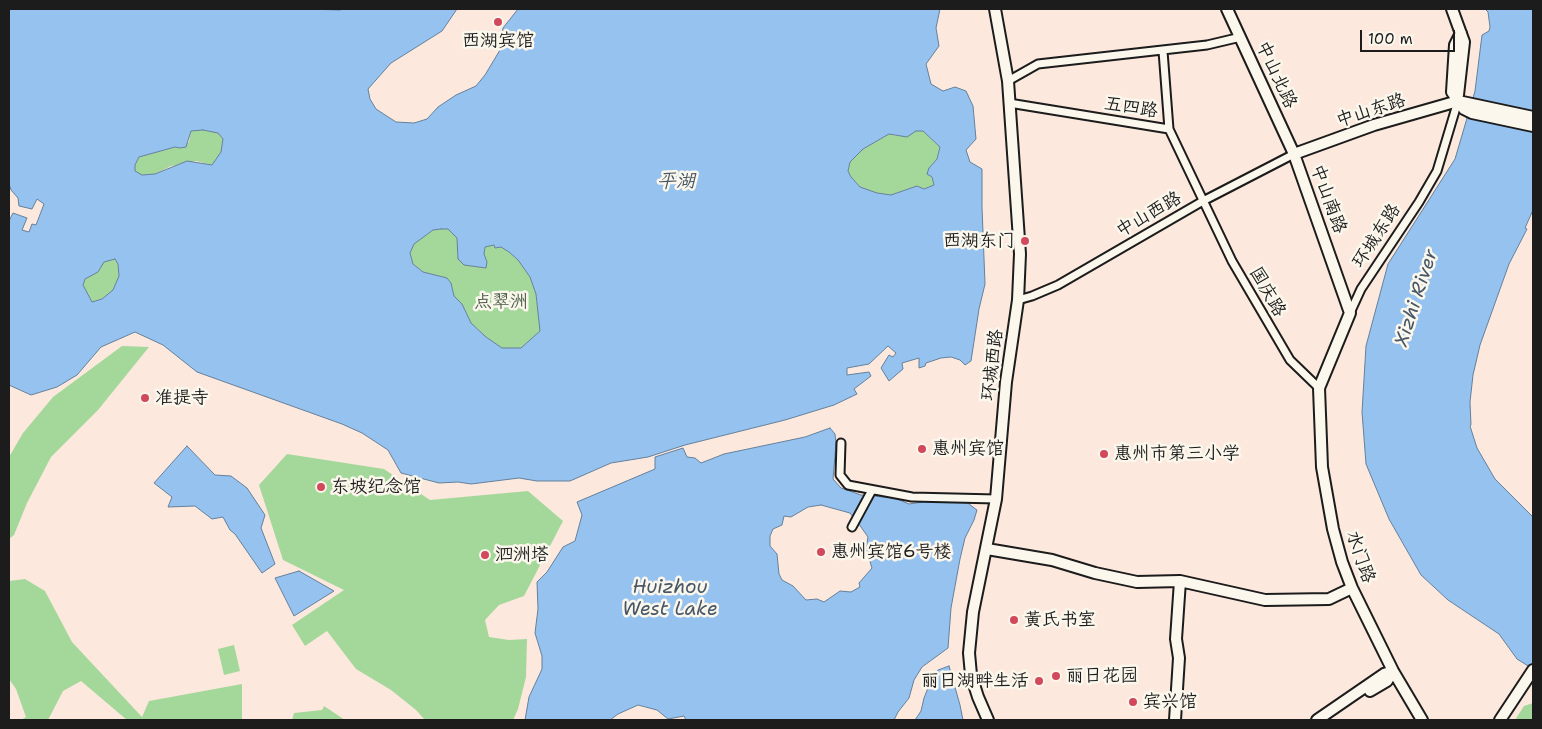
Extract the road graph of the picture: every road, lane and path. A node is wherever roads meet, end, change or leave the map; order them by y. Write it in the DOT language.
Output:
graph roads {
  1 [pos="996,9"];
  2 [pos="1227,9"];
  3 [pos="1452,9"];
  4 [pos="1241,38"];
  5 [pos="1164,51"];
  6 [pos="1008,81"];
  7 [pos="1458,101"];
  8 [pos="1009,103"];
  9 [pos="1473,109"];
  10 [pos="1533,117"];
  11 [pos="1533,126"];
  12 [pos="1169,129"];
  13 [pos="1294,154"];
  14 [pos="1203,201"];
  15 [pos="1018,300"];
  16 [pos="1350,313"];
  17 [pos="1319,388"];
  18 [pos="841,443"];
  19 [pos="872,490"];
  20 [pos="996,499"];
  21 [pos="852,527"];
  22 [pos="987,549"];
  23 [pos="1180,581"];
  24 [pos="1352,588"];
  25 [pos="1533,670"];
  26 [pos="1393,671"];
  27 [pos="988,720"];
  28 [pos="1175,720"];
  29 [pos="1317,720"];
  30 [pos="1328,720"];
  31 [pos="1422,720"];
  32 [pos="1500,720"];
  1 -- 6 [label="street, 环城西路"];
  2 -- 4 [label="street, 中山北路"];
  3 -- 7 [label="street"];
  4 -- 5 [label="street"];
  4 -- 13 [label="street, 中山北路"];
  5 -- 6 [label="street"];
  5 -- 12 [label="street"];
  6 -- 8 [label="street, 环城西路"];
  7 -- 9 [label="street"];
  7 -- 13 [label="street, 中山东路"];
  7 -- 16 [label="street, 环城东路"];
  8 -- 12 [label="street, 五四路"];
  8 -- 15 [label="street, 环城西路"];
  9 -- 10 [label="street"];
  9 -- 11 [label="street"];
  12 -- 14 [label="street, 五四路"];
  13 -- 14 [label="street, 中山西路"];
  13 -- 16 [label="street, 中山南路"];
  14 -- 15 [label="street, 中山西路"];
  14 -- 17 [label="street, 国庆路"];
  15 -- 20 [label="street, 环城西路"];
  16 -- 17 [label="street, 环城东路"];
  17 -- 24 [label="street, 水门路"];
  18 -- 19 [label="street"];
  19 -- 20 [label="street"];
  19 -- 21 [label="street"];
  20 -- 22 [label="street, 环城西路"];
  22 -- 23 [label="street"];
  22 -- 27 [label="street, 环城西路"];
  23 -- 24 [label="street"];
  23 -- 28 [label="street"];
  24 -- 26 [label="street, 水门路"];
  25 -- 32 [label="street"];
  26 -- 29 [label="street"];
  26 -- 30 [label="street"];
  26 -- 31 [label="street, 水门路"];
}
